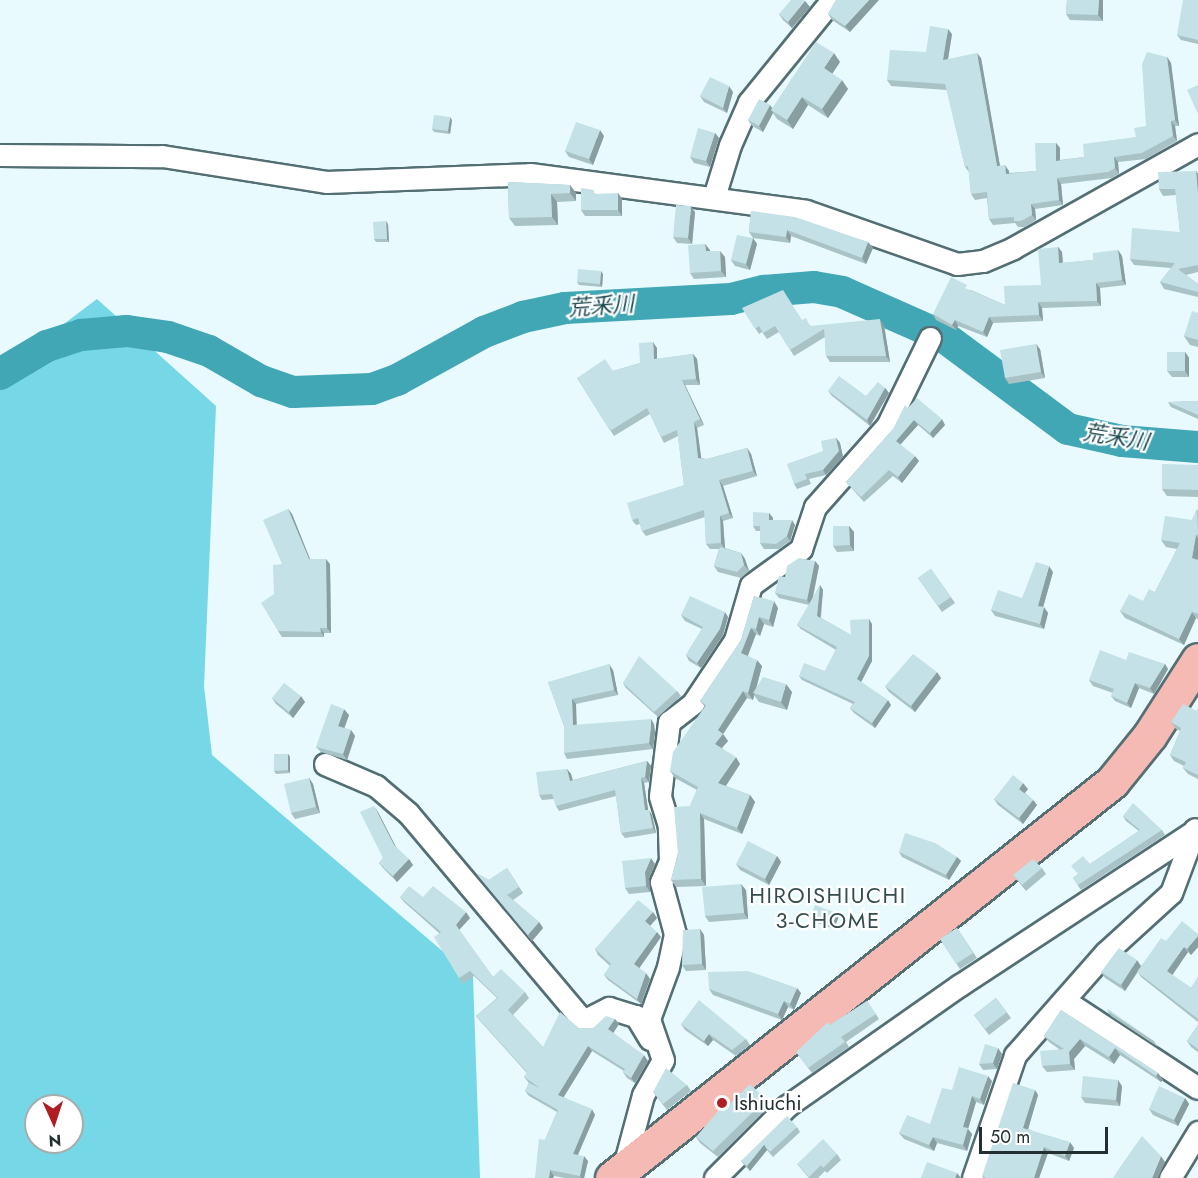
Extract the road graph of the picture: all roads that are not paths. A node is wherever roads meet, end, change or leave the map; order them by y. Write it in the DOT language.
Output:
graph roads {
  1 [pos="832,0"];
  2 [pos="1198,144"];
  3 [pos="0,155"];
  4 [pos="714,196"];
  5 [pos="930,338"];
  6 [pos="1198,660"];
  7 [pos="325,764"];
  8 [pos="1196,827"];
  9 [pos="1064,1000"];
  10 [pos="663,1060"];
  11 [pos="1198,1088"];
  12 [pos="1198,1132"];
  13 [pos="618,1172"];
  14 [pos="715,1178"];
  15 [pos="973,1178"];
  16 [pos="1170,1178"];
  1 -- 4 [label="street"];
  2 -- 4 [label="street"];
  3 -- 4 [label="street"];
  5 -- 10 [label="street"];
  6 -- 13 [label="highway"];
  7 -- 10 [label="street"];
  8 -- 9 [label="street"];
  8 -- 14 [label="street"];
  9 -- 11 [label="street"];
  9 -- 15 [label="street"];
  10 -- 13 [label="street"];
  12 -- 16 [label="street"];
}
